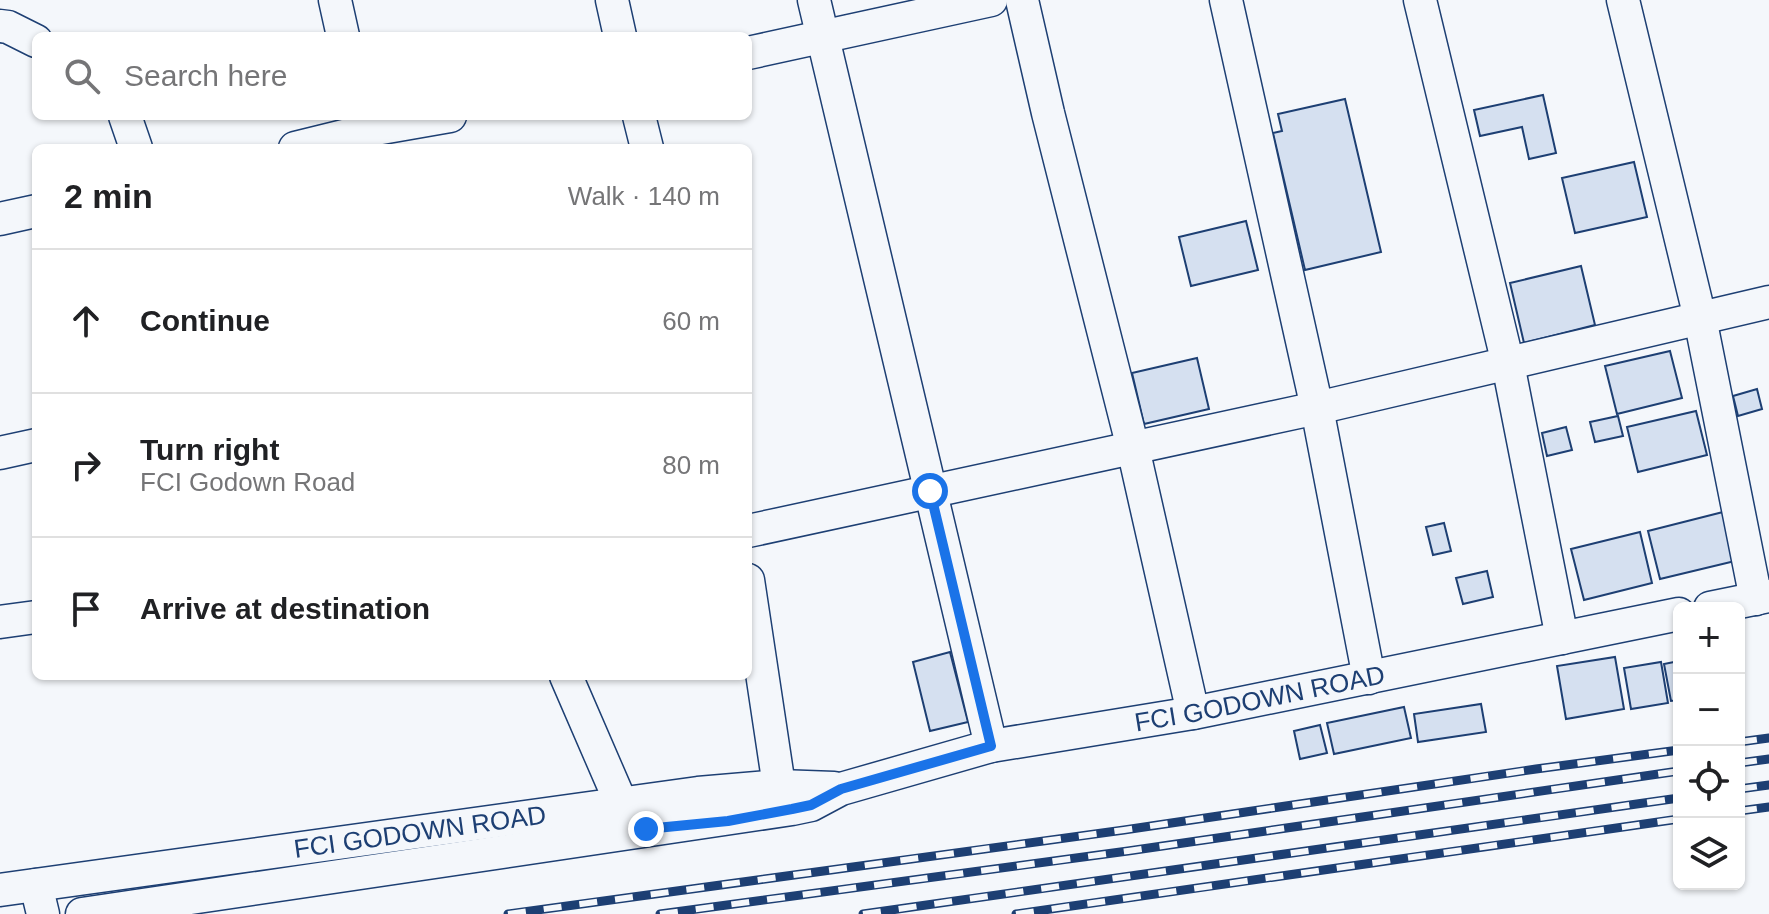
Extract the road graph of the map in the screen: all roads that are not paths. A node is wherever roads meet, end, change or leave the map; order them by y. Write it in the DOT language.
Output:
graph roads {
  1 [pos="335,0"];
  2 [pos="612,0"];
  3 [pos="814,0"];
  4 [pos="991,0"];
  5 [pos="1022,0"];
  6 [pos="1226,0"];
  7 [pos="1420,0"];
  8 [pos="1623,0"];
  9 [pos="0,26"];
  10 [pos="342,32"];
  11 [pos="619,32"];
  12 [pos="823,36"];
  13 [pos="32,39"];
  14 [pos="752,52"];
  15 [pos="126,120"];
  16 [pos="442,120"];
  17 [pos="640,120"];
  18 [pos="363,124"];
  19 [pos="412,136"];
  20 [pos="135,144"];
  21 [pos="306,144"];
  22 [pos="646,144"];
  23 [pos="32,212"];
  24 [pos="0,219"];
  25 [pos="1769,302"];
  26 [pos="1700,318"];
  27 [pos="1508,364"];
  28 [pos="1317,408"];
  29 [pos="32,446"];
  30 [pos="1133,448"];
  31 [pos="0,453"];
  32 [pos="930,491"];
  33 [pos="752,530"];
  34 [pos="1763,597"];
  35 [pos="1739,602"];
  36 [pos="752,607"];
  37 [pos="1673,615"];
  38 [pos="32,618"];
  39 [pos="0,622"];
  40 [pos="1562,638"];
  41 [pos="1369,678"];
  42 [pos="568,680"];
  43 [pos="1193,713"];
  44 [pos="991,746"];
  45 [pos="779,786"];
  46 [pos="841,789"];
  47 [pos="621,803"];
  48 [pos="0,890"];
  49 [pos="40,900"];
  50 [pos="82,914"];
  1 -- 10 [label="street"];
  2 -- 11 [label="street"];
  3 -- 12 [label="street"];
  4 -- 12 [label="street"];
  5 -- 30 [label="street"];
  6 -- 28 [label="street"];
  7 -- 27 [label="street"];
  8 -- 26 [label="street"];
  9 -- 13 [label="street"];
  12 -- 14 [label="street"];
  12 -- 32 [label="street"];
  15 -- 20 [label="street"];
  16 -- 19 [label="street"];
  17 -- 22 [label="street"];
  18 -- 19 [label="street"];
  18 -- 21 [label="street"];
  23 -- 24 [label="street"];
  25 -- 26 [label="street"];
  26 -- 27 [label="street"];
  26 -- 34 [label="street"];
  27 -- 28 [label="street"];
  27 -- 40 [label="street"];
  28 -- 30 [label="street"];
  28 -- 41 [label="street"];
  29 -- 31 [label="street"];
  30 -- 32 [label="street"];
  30 -- 43 [label="street"];
  32 -- 33 [label="street"];
  32 -- 44 [label="street"];
  34 -- 35 [label="street"];
  36 -- 45 [label="street"];
  37 -- 40 [label="street, FCI GODOWN ROAD"];
  38 -- 39 [label="street"];
  40 -- 41 [label="street, FCI GODOWN ROAD"];
  41 -- 43 [label="street, FCI GODOWN ROAD"];
  42 -- 47 [label="street"];
  43 -- 44 [label="street, FCI GODOWN ROAD"];
  44 -- 46 [label="street, FCI GODOWN ROAD"];
  45 -- 46 [label="street, FCI GODOWN ROAD"];
  45 -- 47 [label="street, FCI GODOWN ROAD"];
  46 -- 50 [label="street, FCI GODOWN ROAD"];
  47 -- 49 [label="street, FCI GODOWN ROAD"];
  48 -- 49 [label="street, FCI GODOWN ROAD"];
}
